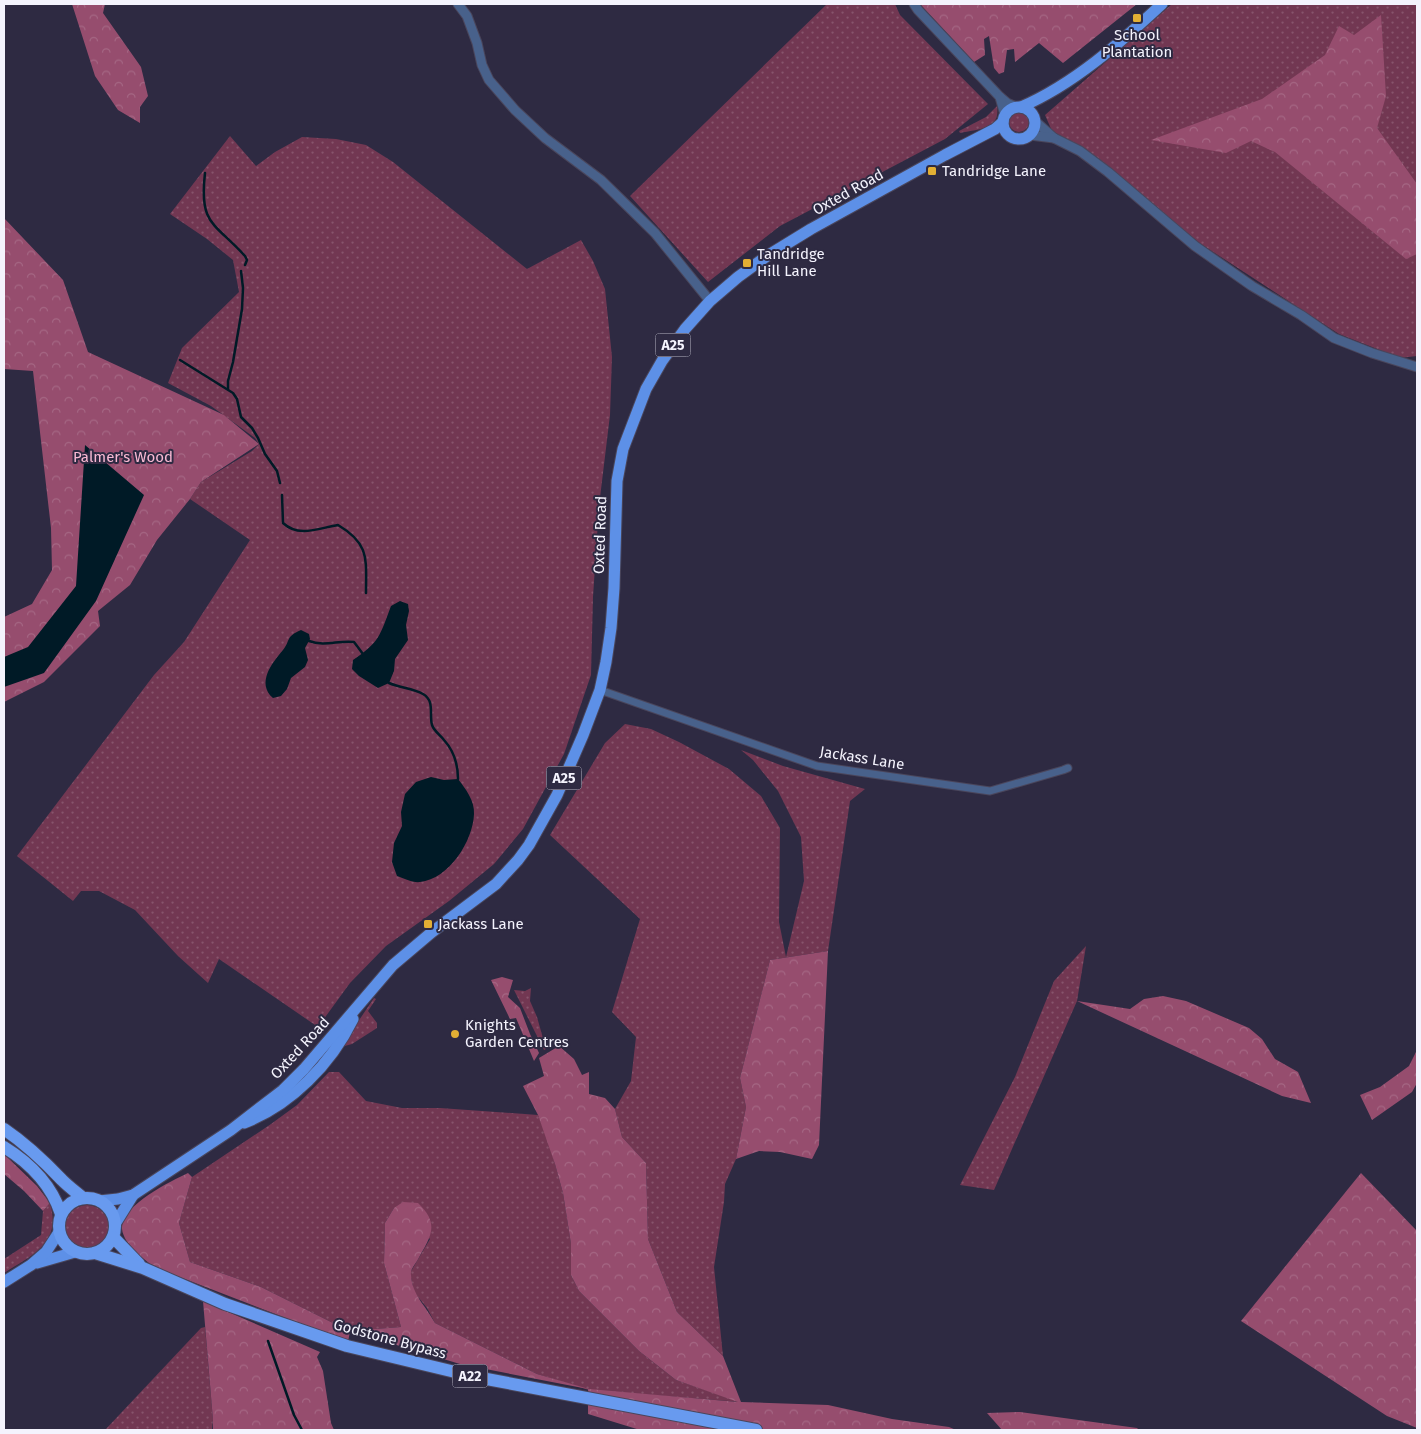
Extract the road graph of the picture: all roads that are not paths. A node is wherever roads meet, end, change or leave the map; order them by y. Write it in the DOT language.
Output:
graph roads {
  1 [pos="458,4"];
  2 [pos="914,4"];
  3 [pos="1162,4"];
  4 [pos="1055,91"];
  5 [pos="1000,97"];
  6 [pos="1018,107"];
  7 [pos="1004,119"];
  8 [pos="1035,120"];
  9 [pos="1030,135"];
  10 [pos="1012,137"];
  11 [pos="1054,138"];
  12 [pos="966,144"];
  13 [pos="710,300"];
  14 [pos="1417,366"];
  15 [pos="600,690"];
  16 [pos="1068,768"];
  17 [pos="4,1129"];
  18 [pos="4,1147"];
  19 [pos="133,1195"];
  20 [pos="83,1198"];
  21 [pos="99,1201"];
  22 [pos="61,1214"];
  23 [pos="115,1224"];
  24 [pos="59,1232"];
  25 [pos="113,1237"];
  26 [pos="75,1252"];
  27 [pos="95,1253"];
  28 [pos="31,1265"];
  29 [pos="143,1268"];
  30 [pos="4,1282"];
  31 [pos="756,1430"];
  1 -- 13 [label="street"];
  2 -- 5 [label="street"];
  3 -- 4 [label="main road"];
  4 -- 6 [label="main road"];
  4 -- 8 [label="main road"];
  5 -- 6 [label="street"];
  5 -- 7 [label="street"];
  6 -- 7 [label="main road"];
  6 -- 8 [label="main road"];
  7 -- 10 [label="main road"];
  7 -- 12 [label="main road, Oxted Road / A25"];
  8 -- 9 [label="main road"];
  8 -- 11 [label="street"];
  9 -- 10 [label="main road"];
  9 -- 11 [label="street"];
  10 -- 12 [label="main road, Oxted Road / A25"];
  11 -- 14 [label="street"];
  12 -- 13 [label="main road, Oxted Road / A25"];
  13 -- 15 [label="main road, Oxted Road / A25"];
  15 -- 16 [label="street, Jackass Lane"];
  15 -- 19 [label="main road, Oxted Road / A25"];
  17 -- 20 [label="highway"];
  18 -- 22 [label="highway"];
  19 -- 21 [label="main road, Oxted Road / A25"];
  19 -- 23 [label="main road, Oxted Road / A25"];
  20 -- 21 [label="highway"];
  20 -- 22 [label="highway"];
  21 -- 23 [label="highway"];
  22 -- 24 [label="highway"];
  23 -- 25 [label="highway"];
  24 -- 26 [label="highway"];
  24 -- 28 [label="main road"];
  25 -- 27 [label="highway"];
  25 -- 29 [label="highway, Godstone Bypass / A22"];
  26 -- 27 [label="highway"];
  26 -- 28 [label="main road"];
  27 -- 29 [label="highway, Godstone Bypass / A22"];
  28 -- 30 [label="main road"];
  29 -- 31 [label="highway, Godstone Bypass / A22"];
}
